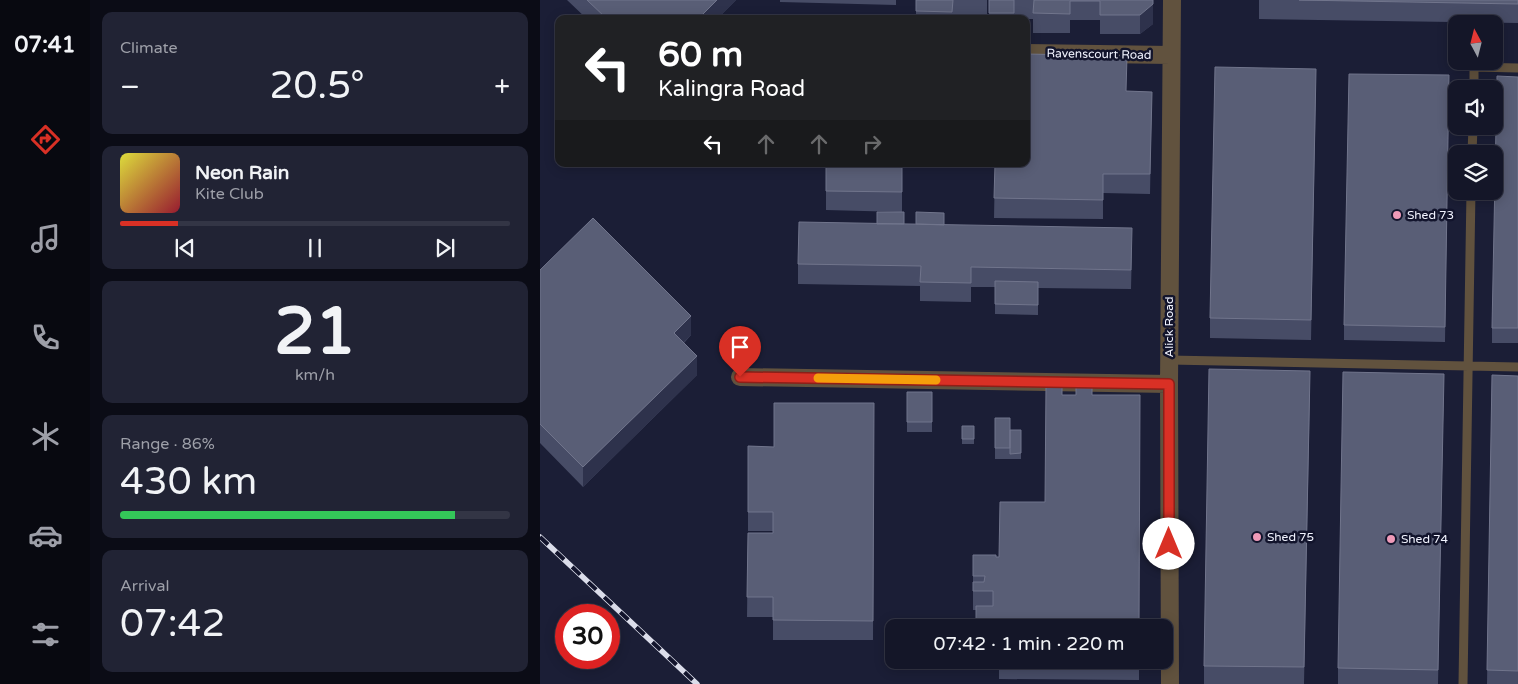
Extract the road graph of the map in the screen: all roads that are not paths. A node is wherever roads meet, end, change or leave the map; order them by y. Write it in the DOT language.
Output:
graph roads {
  1 [pos="1172,0"];
  2 [pos="1030,52"];
  3 [pos="1171,55"];
  4 [pos="1518,68"];
  5 [pos="1474,80"];
  6 [pos="1471,200"];
  7 [pos="1169,360"];
  8 [pos="1468,366"];
  9 [pos="1518,367"];
  10 [pos="740,377"];
  11 [pos="1169,384"];
  12 [pos="1170,684"];
  13 [pos="1463,684"];
  1 -- 3 [label="street, Alick Road"];
  2 -- 3 [label="street, Ravenscourt Road"];
  3 -- 7 [label="street, Alick Road"];
  4 -- 5 [label="lane"];
  6 -- 8 [label="lane"];
  7 -- 8 [label="lane"];
  7 -- 11 [label="street, Alick Road"];
  8 -- 9 [label="lane"];
  8 -- 13 [label="lane"];
  10 -- 11 [label="street"];
  11 -- 12 [label="street, Alick Road"];
}
